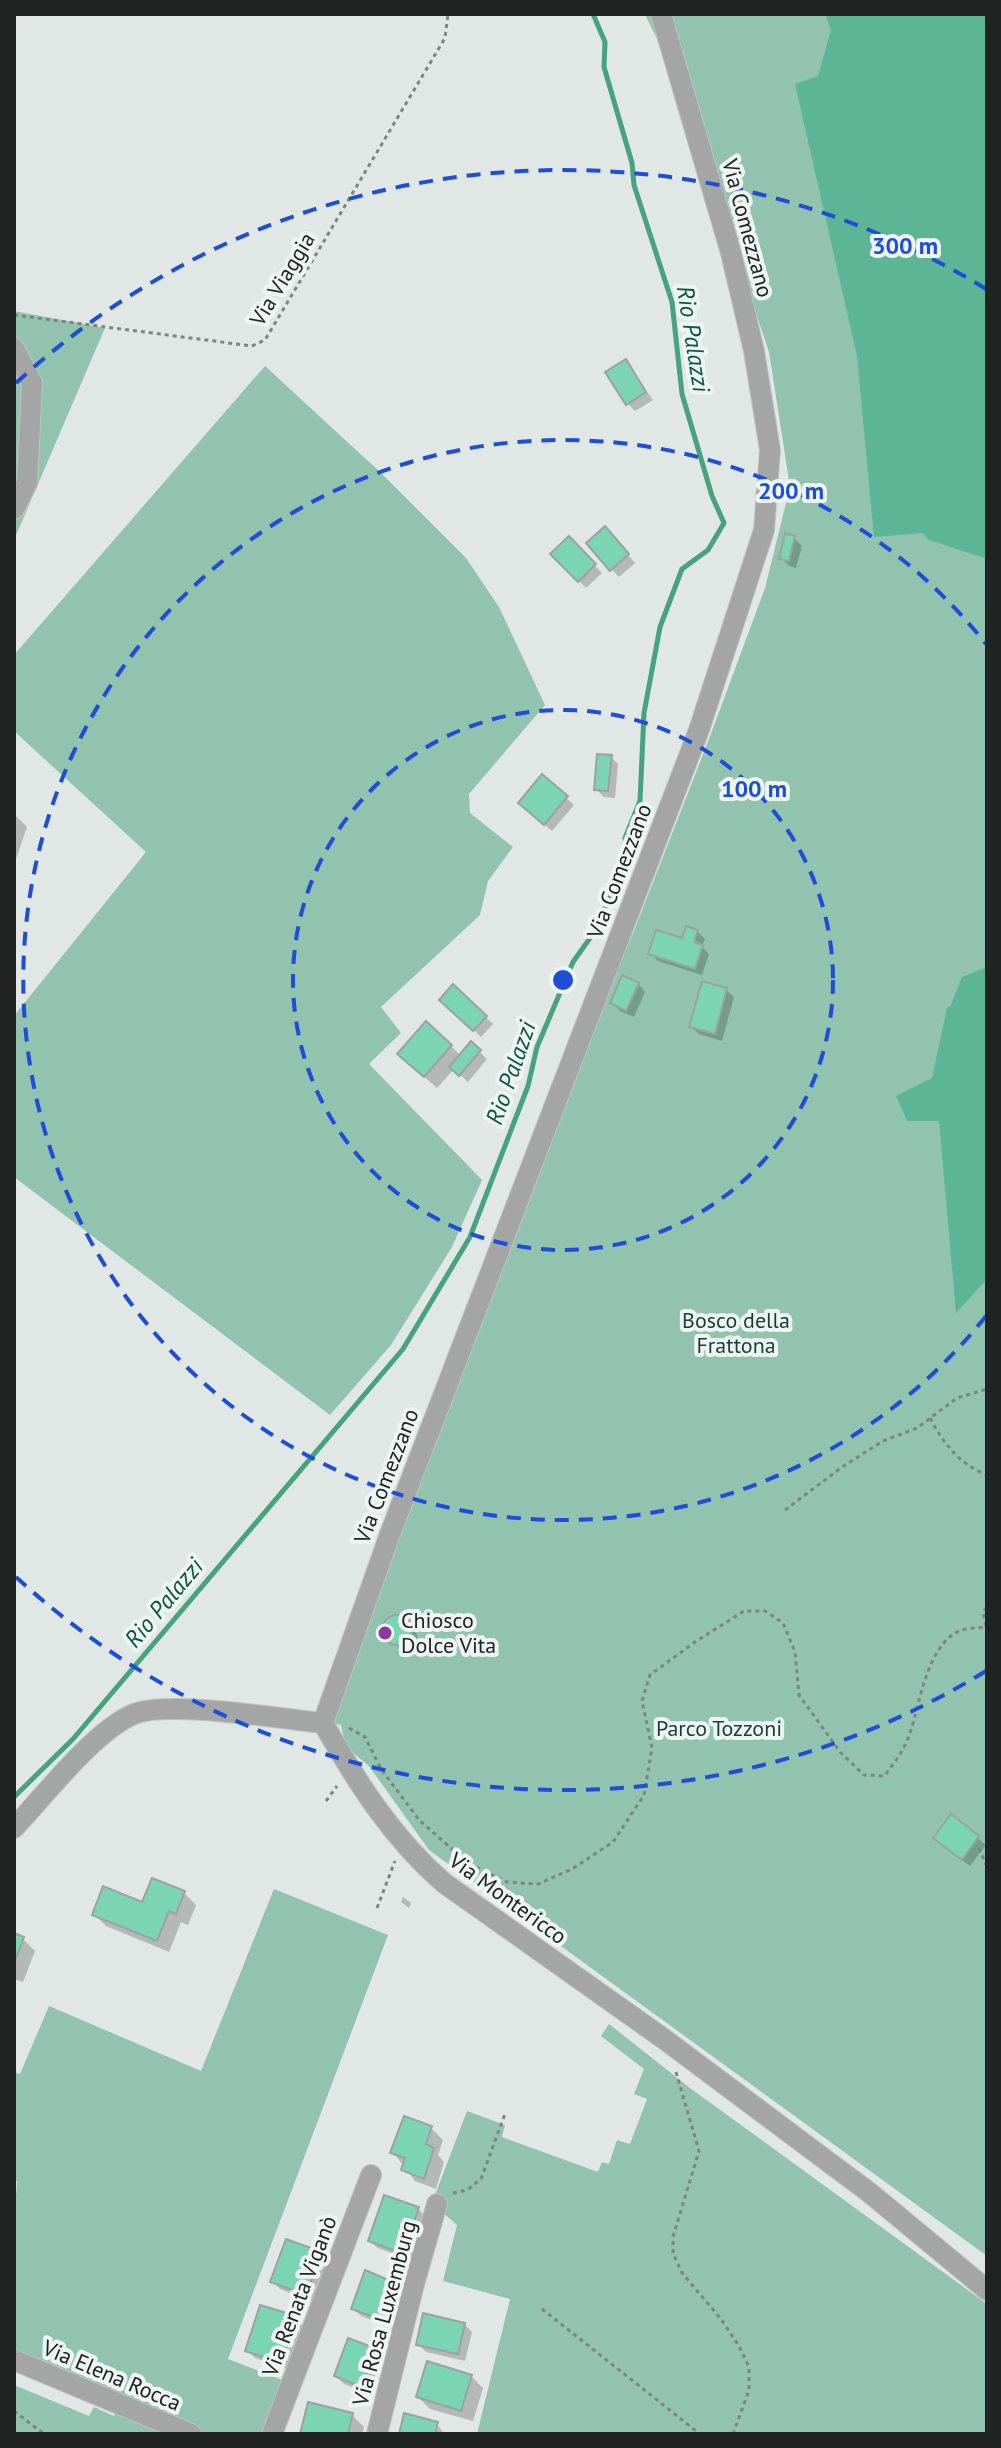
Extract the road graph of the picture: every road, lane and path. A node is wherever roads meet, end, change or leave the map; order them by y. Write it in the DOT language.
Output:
graph roads {
  1 [pos="448,14"];
  2 [pos="661,14"];
  3 [pos="14,315"];
  4 [pos="14,348"];
  5 [pos="14,509"];
  6 [pos="987,1389"];
  7 [pos="930,1418"];
  8 [pos="987,1475"];
  9 [pos="785,1510"];
  10 [pos="987,1607"];
  11 [pos="987,1627"];
  12 [pos="332,1726"];
  13 [pos="342,1779"];
  14 [pos="326,1801"];
  15 [pos="14,1828"];
  16 [pos="979,1848"];
  17 [pos="406,1865"];
  18 [pos="987,1867"];
  19 [pos="377,1908"];
  20 [pos="673,2064"];
  21 [pos="505,2114"];
  22 [pos="371,2175"];
  23 [pos="437,2204"];
  24 [pos="987,2290"];
  25 [pos="542,2309"];
  26 [pos="14,2360"];
  27 [pos="14,2411"];
  28 [pos="44,2434"];
  29 [pos="191,2434"];
  30 [pos="272,2434"];
  31 [pos="377,2434"];
  32 [pos="700,2434"];
  33 [pos="733,2434"];
  1 -- 3 [label="path, Via Viaggia"];
  2 -- 12 [label="street, Via Comezzano"];
  4 -- 5 [label="street"];
  6 -- 7 [label="path"];
  7 -- 8 [label="path"];
  7 -- 9 [label="path"];
  10 -- 11 [label="path"];
  11 -- 12 [label="path"];
  12 -- 15 [label="street"];
  12 -- 24 [label="street, Via Montericco"];
  13 -- 14 [label="path"];
  16 -- 18 [label="path"];
  17 -- 19 [label="path"];
  20 -- 33 [label="path"];
  21 -- 23 [label="path"];
  22 -- 30 [label="street, Via Renata Viganò"];
  23 -- 31 [label="street, Via Rosa Luxemburg"];
  25 -- 32 [label="path"];
  26 -- 29 [label="street, Via Elena Rocca"];
  27 -- 28 [label="path"];
}
